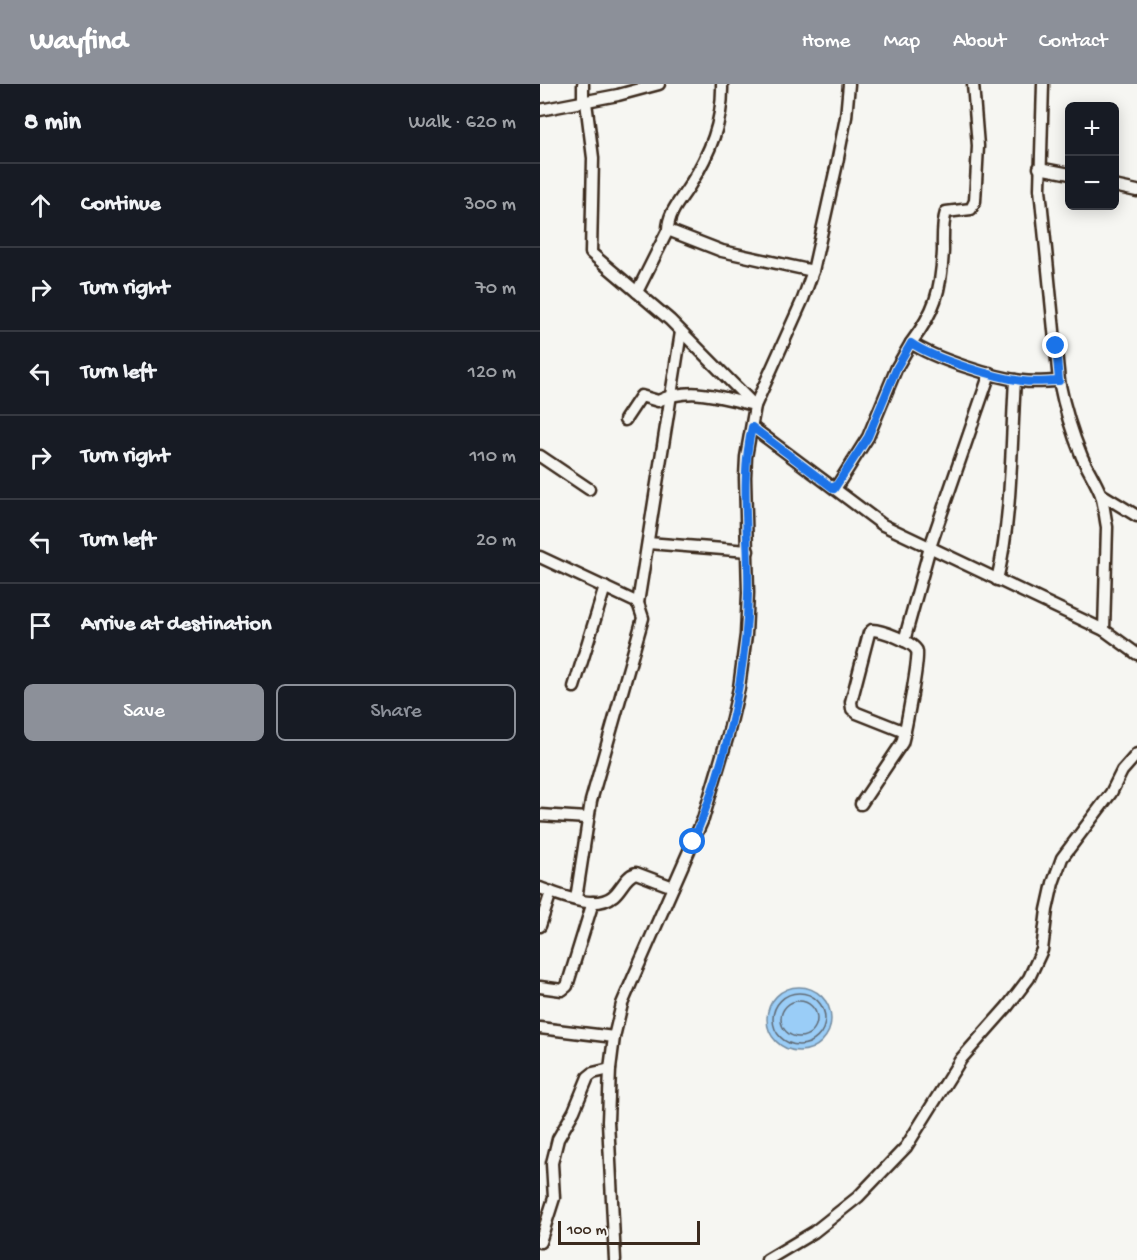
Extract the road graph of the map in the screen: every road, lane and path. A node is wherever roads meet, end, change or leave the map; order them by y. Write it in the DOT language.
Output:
graph roads {
  1 [pos="583,84"];
  2 [pos="659,84"];
  3 [pos="722,84"];
  4 [pos="849,84"];
  5 [pos="973,84"];
  6 [pos="1043,84"];
  7 [pos="585,102"];
  8 [pos="540,110"];
  9 [pos="1039,168"];
  10 [pos="1065,173"];
  11 [pos="1119,187"];
  12 [pos="1137,191"];
  13 [pos="668,230"];
  14 [pos="813,271"];
  15 [pos="637,292"];
  16 [pos="681,332"];
  17 [pos="911,343"];
  18 [pos="990,373"];
  19 [pos="1015,380"];
  20 [pos="1059,381"];
  21 [pos="671,395"];
  22 [pos="755,406"];
  23 [pos="625,420"];
  24 [pos="752,427"];
  25 [pos="540,456"];
  26 [pos="589,489"];
  27 [pos="834,489"];
  28 [pos="1101,494"];
  29 [pos="1137,516"];
  30 [pos="648,543"];
  31 [pos="930,547"];
  32 [pos="747,551"];
  33 [pos="540,557"];
  34 [pos="997,579"];
  35 [pos="605,587"];
  36 [pos="638,603"];
  37 [pos="1104,630"];
  38 [pos="904,641"];
  39 [pos="1137,654"];
  40 [pos="574,687"];
  41 [pos="905,732"];
  42 [pos="1137,754"];
  43 [pos="861,804"];
  44 [pos="540,815"];
  45 [pos="588,818"];
  46 [pos="672,887"];
  47 [pos="540,888"];
  48 [pos="551,892"];
  49 [pos="576,899"];
  50 [pos="593,902"];
  51 [pos="540,927"];
  52 [pos="540,987"];
  53 [pos="540,1028"];
  54 [pos="614,1036"];
  55 [pos="610,1068"];
  56 [pos="540,1153"];
  57 [pos="553,1154"];
  58 [pos="540,1242"];
  59 [pos="615,1260"];
  60 [pos="767,1260"];
  1 -- 7 [label="street"];
  2 -- 7 [label="street"];
  3 -- 13 [label="street"];
  4 -- 14 [label="street"];
  5 -- 17 [label="street"];
  6 -- 9 [label="street"];
  7 -- 8 [label="street"];
  7 -- 15 [label="street"];
  9 -- 10 [label="street"];
  9 -- 20 [label="street"];
  11 -- 12 [label="street"];
  13 -- 14 [label="street"];
  13 -- 15 [label="street"];
  14 -- 22 [label="street"];
  15 -- 16 [label="street"];
  16 -- 21 [label="street"];
  16 -- 22 [label="street"];
  17 -- 18 [label="street"];
  17 -- 27 [label="street"];
  18 -- 19 [label="street"];
  18 -- 31 [label="street"];
  19 -- 20 [label="street"];
  19 -- 34 [label="street"];
  20 -- 28 [label="street"];
  21 -- 22 [label="street"];
  21 -- 23 [label="street"];
  21 -- 30 [label="street"];
  22 -- 24 [label="street"];
  24 -- 27 [label="street"];
  24 -- 32 [label="street"];
  25 -- 26 [label="street"];
  27 -- 31 [label="street"];
  28 -- 29 [label="street"];
  28 -- 37 [label="street"];
  30 -- 32 [label="street"];
  30 -- 36 [label="street"];
  31 -- 34 [label="street"];
  31 -- 38 [label="street"];
  32 -- 46 [label="street"];
  33 -- 35 [label="street"];
  34 -- 37 [label="street"];
  35 -- 36 [label="street"];
  35 -- 40 [label="street"];
  36 -- 45 [label="street"];
  37 -- 39 [label="street"];
  38 -- 41 [label="street"];
  38 -- 41 [label="street"];
  41 -- 43 [label="street"];
  42 -- 60 [label="street"];
  44 -- 45 [label="street"];
  45 -- 49 [label="street"];
  46 -- 50 [label="street"];
  46 -- 54 [label="street"];
  47 -- 48 [label="street"];
  48 -- 49 [label="street"];
  48 -- 51 [label="street"];
  49 -- 50 [label="street"];
  50 -- 52 [label="street"];
  53 -- 54 [label="street"];
  54 -- 55 [label="street"];
  55 -- 57 [label="street"];
  55 -- 59 [label="street"];
  56 -- 57 [label="street"];
  57 -- 58 [label="street"];
}
